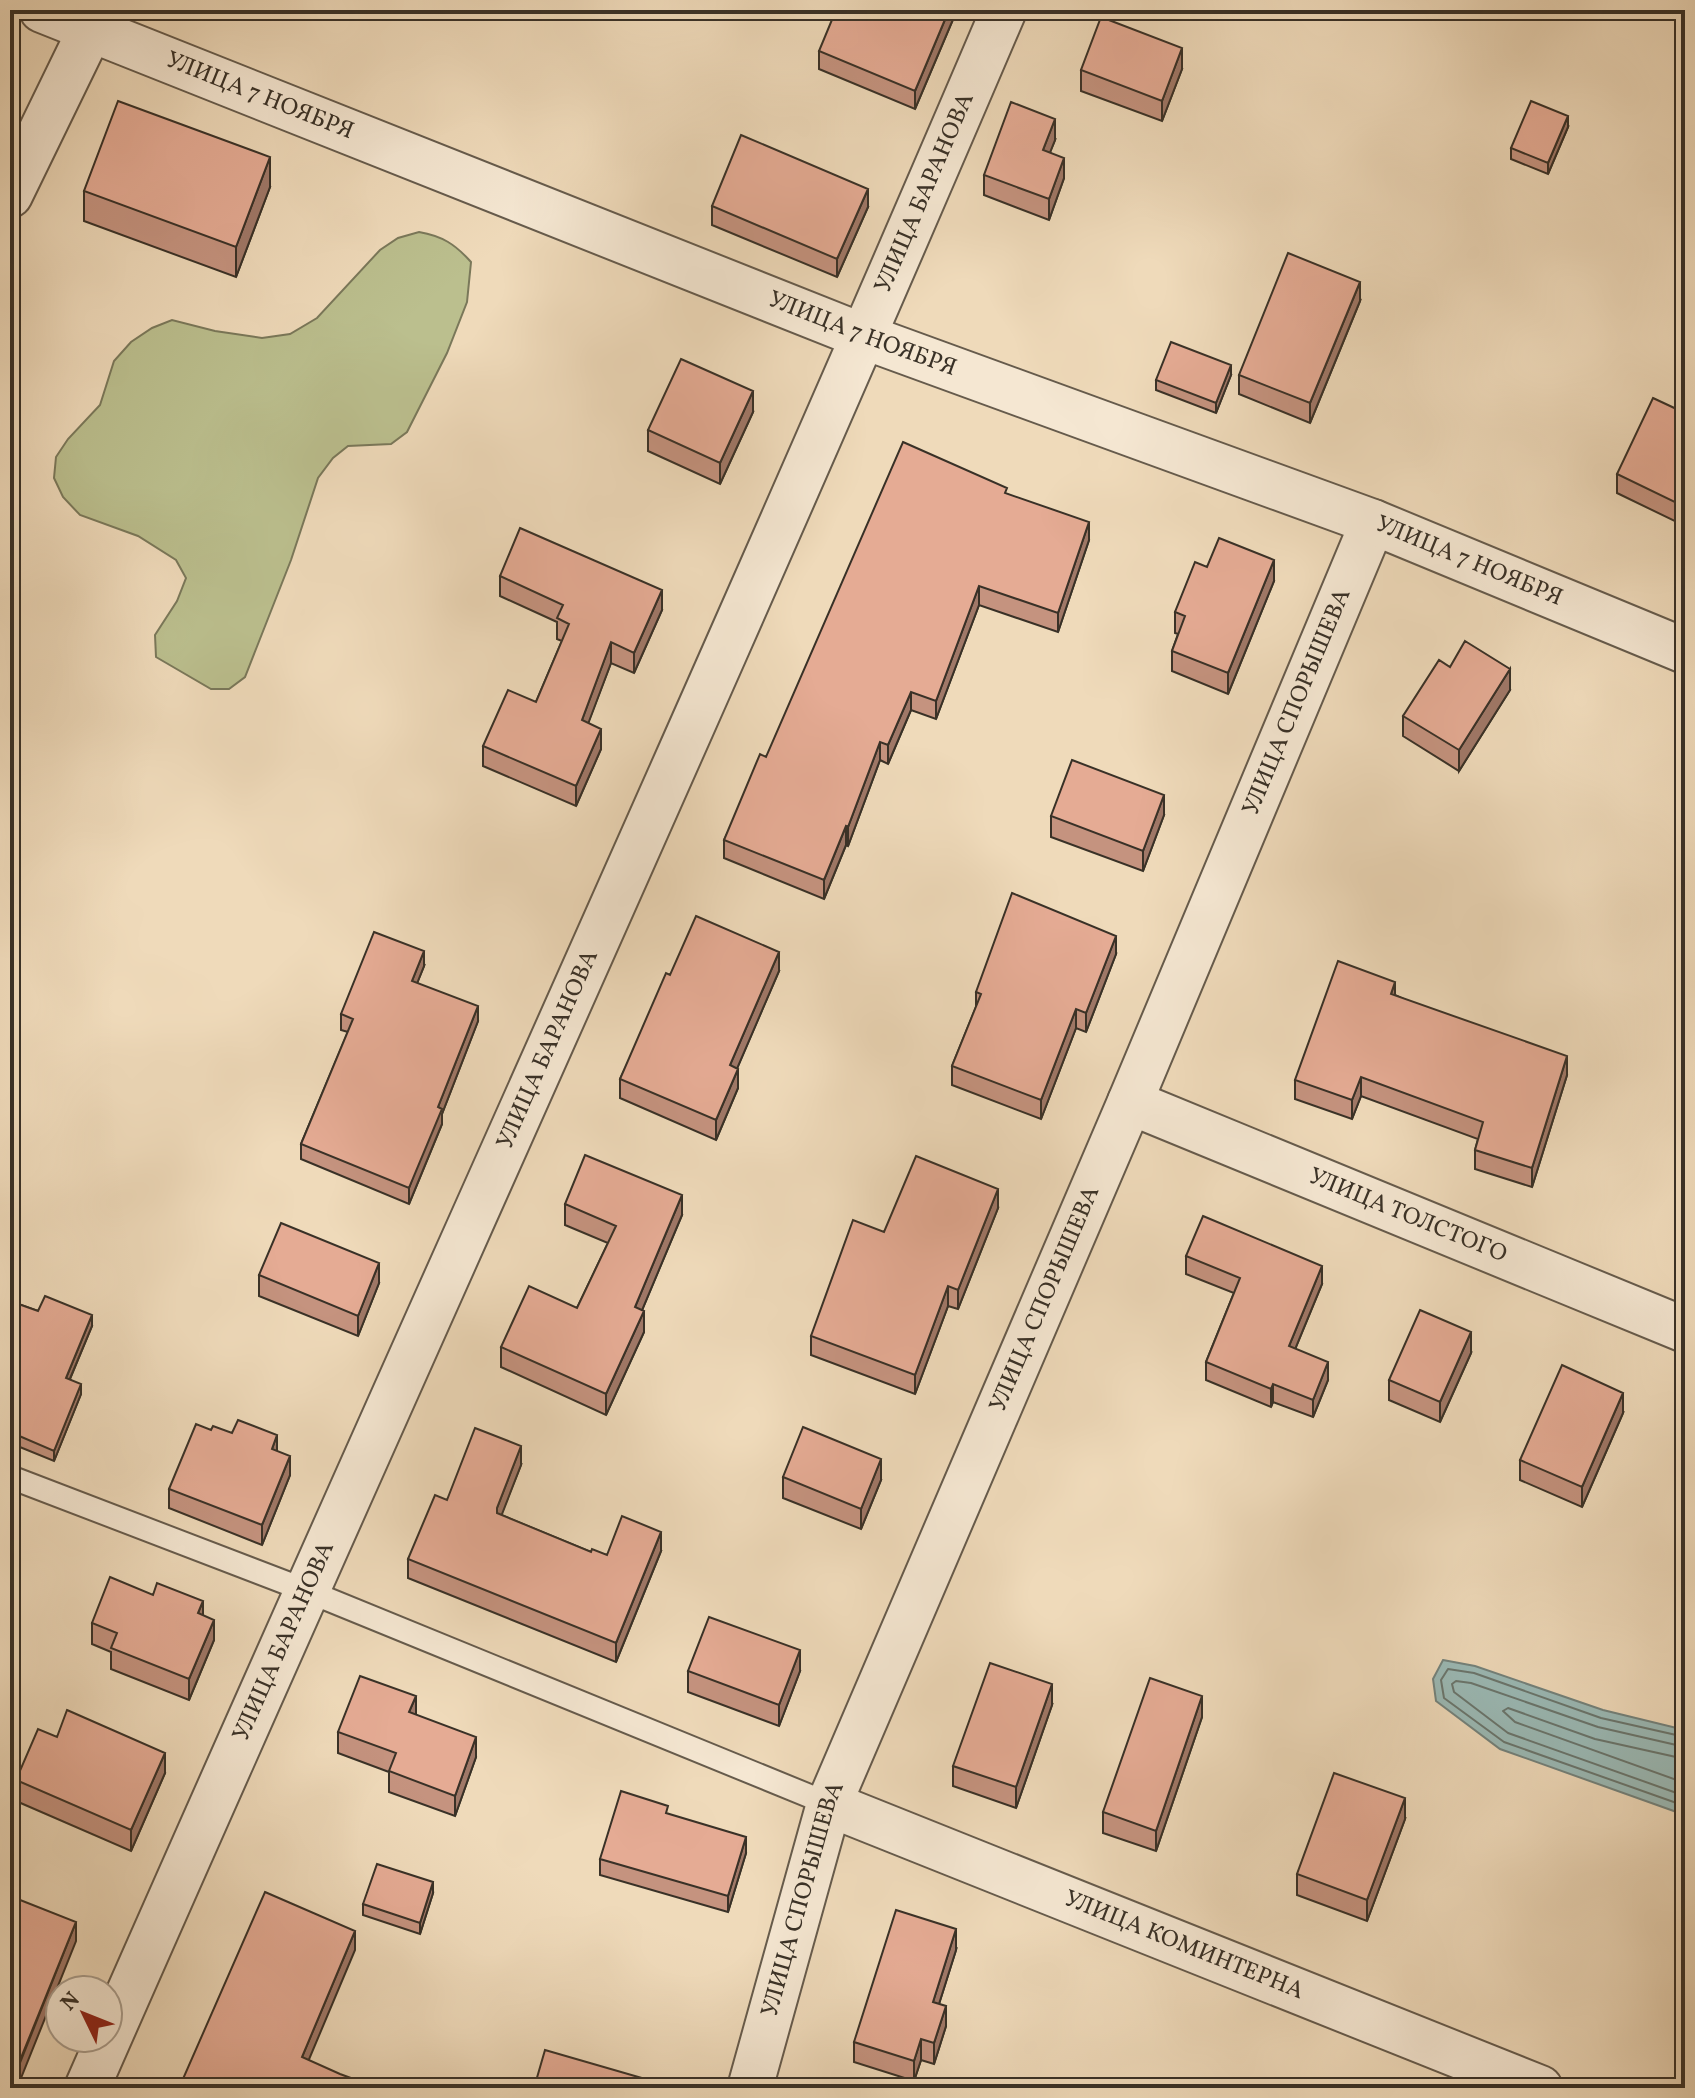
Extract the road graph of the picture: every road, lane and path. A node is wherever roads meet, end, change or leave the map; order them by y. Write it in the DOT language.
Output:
graph roads {
  1 [pos="42,10"];
  2 [pos="1004,10"];
  3 [pos="96,20"];
  4 [pos="10,195"];
  5 [pos="865,337"];
  6 [pos="1373,522"];
  7 [pos="1685,651"];
  8 [pos="1130,1102"];
  9 [pos="1685,1330"];
  10 [pos="10,1477"];
  11 [pos="305,1590"];
  12 [pos="829,1804"];
  13 [pos="87,2088"];
  14 [pos="750,2088"];
  15 [pos="1540,2088"];
  1 -- 3 [label="street, УЛИЦА 7 НОЯБРЯ"];
  2 -- 5 [label="street, УЛИЦА БАРАНОВА"];
  3 -- 4 [label="street"];
  3 -- 5 [label="street, УЛИЦА 7 НОЯБРЯ"];
  5 -- 6 [label="street, УЛИЦА 7 НОЯБРЯ"];
  5 -- 11 [label="street, УЛИЦА БАРАНОВА"];
  6 -- 7 [label="street, УЛИЦА 7 НОЯБРЯ"];
  6 -- 8 [label="street, УЛИЦА СПОРЫШЕВА"];
  8 -- 9 [label="street, УЛИЦА ТОЛСТОГО"];
  8 -- 12 [label="street, УЛИЦА СПОРЫШЕВА"];
  10 -- 11 [label="lane"];
  11 -- 12 [label="lane"];
  11 -- 13 [label="street, УЛИЦА БАРАНОВА"];
  12 -- 14 [label="street, УЛИЦА СПОРЫШЕВА"];
  12 -- 15 [label="street, УЛИЦА КОМИНТЕРНА"];
}
